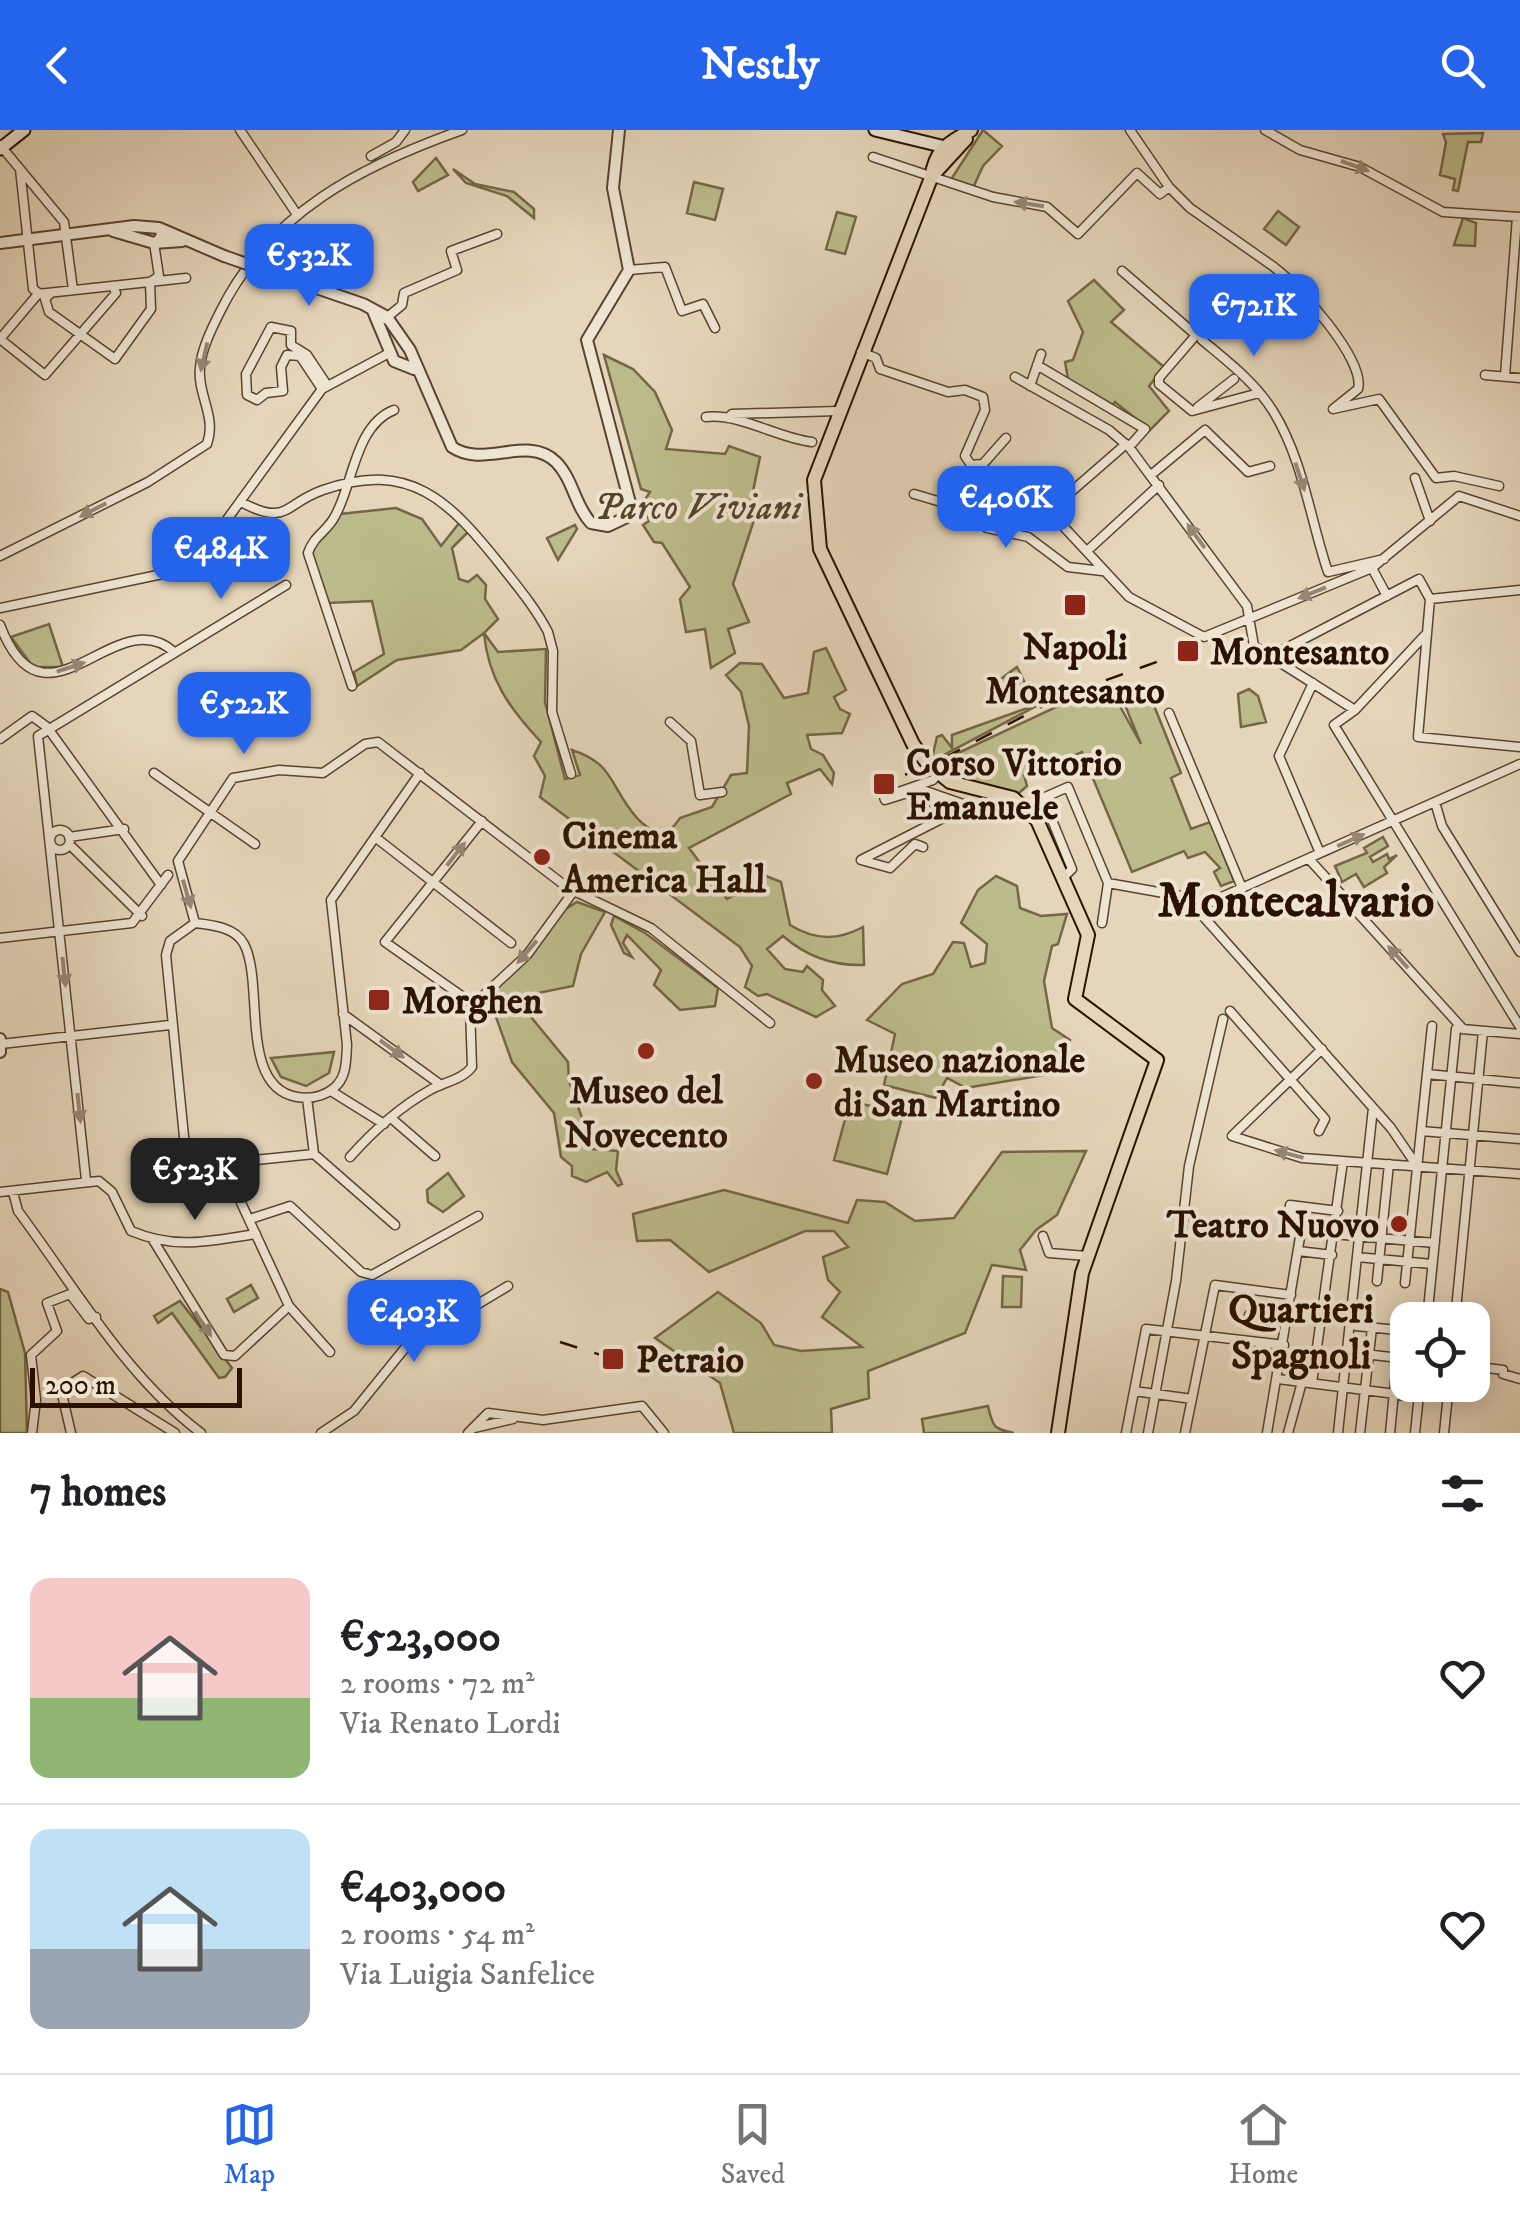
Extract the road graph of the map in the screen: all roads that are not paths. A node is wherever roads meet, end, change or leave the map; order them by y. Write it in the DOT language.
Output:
graph roads {
  1 [pos="24,130"];
  2 [pos="240,130"];
  3 [pos="405,130"];
  4 [pos="462,130"];
  5 [pos="621,130"];
  6 [pos="875,130"];
  7 [pos="973,130"];
  8 [pos="1130,130"];
  9 [pos="1265,130"];
  10 [pos="941,146"];
  11 [pos="1,147"];
  12 [pos="371,156"];
  13 [pos="873,157"];
  14 [pos="20,169"];
  15 [pos="934,174"];
  16 [pos="1168,187"];
  17 [pos="296,213"];
  18 [pos="1518,217"];
  19 [pos="156,227"];
  20 [pos="112,231"];
  21 [pos="497,234"];
  22 [pos="67,236"];
  23 [pos="28,240"];
  24 [pos="182,241"];
  25 [pos="154,242"];
  26 [pos="0,243"];
  27 [pos="629,270"];
  28 [pos="1122,271"];
  29 [pos="186,278"];
  30 [pos="150,282"];
  31 [pos="111,286"];
  32 [pos="1515,288"];
  33 [pos="73,290"];
  34 [pos="51,293"];
  35 [pos="40,294"];
  36 [pos="384,321"];
  37 [pos="715,328"];
  38 [pos="82,334"];
  39 [pos="1199,337"];
  40 [pos="0,339"];
  41 [pos="861,352"];
  42 [pos="400,354"];
  43 [pos="1041,354"];
  44 [pos="1038,365"];
  45 [pos="1484,375"];
  46 [pos="1237,376"];
  47 [pos="1504,376"];
  48 [pos="1015,378"];
  49 [pos="1520,378"];
  50 [pos="1030,386"];
  51 [pos="324,387"];
  52 [pos="1258,393"];
  53 [pos="394,410"];
  54 [pos="1193,411"];
  55 [pos="838,412"];
  56 [pos="706,417"];
  57 [pos="728,418"];
  58 [pos="1006,438"];
  59 [pos="812,442"];
  60 [pos="1127,445"];
  61 [pos="1270,466"];
  62 [pos="1151,475"];
  63 [pos="1415,478"];
  64 [pos="1159,485"];
  65 [pos="344,486"];
  66 [pos="1499,486"];
  67 [pos="914,494"];
  68 [pos="240,502"];
  69 [pos="1520,516"];
  70 [pos="1430,521"];
  71 [pos="1087,551"];
  72 [pos="0,556"];
  73 [pos="1384,559"];
  74 [pos="1372,568"];
  75 [pos="1102,570"];
  76 [pos="286,584"];
  77 [pos="1520,590"];
  78 [pos="1387,596"];
  79 [pos="1430,600"];
  80 [pos="0,608"];
  81 [pos="1251,616"];
  82 [pos="0,624"];
  83 [pos="1428,633"];
  84 [pos="174,652"];
  85 [pos="1274,658"];
  86 [pos="1312,683"];
  87 [pos="352,686"];
  88 [pos="1355,710"];
  89 [pos="1169,713"];
  90 [pos="670,722"];
  91 [pos="49,730"];
  92 [pos="0,739"];
  93 [pos="1520,747"];
  94 [pos="1520,764"];
  95 [pos="154,773"];
  96 [pos="420,773"];
  97 [pos="571,774"];
  98 [pos="938,774"];
  99 [pos="722,792"];
  100 [pos="1435,802"];
  101 [pos="209,814"];
  102 [pos="482,821"];
  103 [pos="1392,821"];
  104 [pos="124,829"];
  105 [pos="375,837"];
  106 [pos="50,841"];
  107 [pos="69,841"];
  108 [pos="254,844"];
  109 [pos="923,848"];
  110 [pos="1320,854"];
  111 [pos="1309,858"];
  112 [pos="168,876"];
  113 [pos="1064,877"];
  114 [pos="434,882"];
  115 [pos="1108,883"];
  116 [pos="162,885"];
  117 [pos="1242,888"];
  118 [pos="573,892"];
  119 [pos="1198,908"];
  120 [pos="142,916"];
  121 [pos="195,923"];
  122 [pos="1102,924"];
  123 [pos="60,932"];
  124 [pos="0,938"];
  125 [pos="512,943"];
  126 [pos="1520,952"];
  127 [pos="473,1004"];
  128 [pos="343,1014"];
  129 [pos="770,1023"];
  130 [pos="170,1025"];
  131 [pos="1433,1026"];
  132 [pos="1457,1029"];
  133 [pos="1483,1031"];
  134 [pos="1520,1031"];
  135 [pos="72,1036"];
  136 [pos="1,1042"];
  137 [pos="1322,1049"];
  138 [pos="0,1052"];
  139 [pos="1427,1074"];
  140 [pos="1452,1076"];
  141 [pos="1289,1079"];
  142 [pos="1478,1079"];
  143 [pos="1520,1083"];
  144 [pos="440,1085"];
  145 [pos="331,1091"];
  146 [pos="306,1098"];
  147 [pos="1374,1108"];
  148 [pos="387,1121"];
  149 [pos="1319,1131"];
  150 [pos="1421,1131"];
  151 [pos="1446,1133"];
  152 [pos="1473,1135"];
  153 [pos="1520,1139"];
  154 [pos="314,1154"];
  155 [pos="434,1156"];
  156 [pos="350,1157"];
  157 [pos="1343,1161"];
  158 [pos="1366,1162"];
  159 [pos="1389,1164"];
  160 [pos="224,1166"];
  161 [pos="1417,1166"];
  162 [pos="1442,1168"];
  163 [pos="1470,1170"];
  164 [pos="1520,1174"];
  165 [pos="86,1180"];
  166 [pos="0,1192"];
  167 [pos="12,1192"];
  168 [pos="1414,1196"];
  169 [pos="1439,1198"];
  170 [pos="1338,1211"];
  171 [pos="478,1216"];
  172 [pos="250,1219"];
  173 [pos="395,1225"];
  174 [pos="1301,1231"];
  175 [pos="256,1234"];
  176 [pos="1335,1234"];
  177 [pos="1043,1236"];
  178 [pos="1359,1236"];
  179 [pos="1381,1238"];
  180 [pos="153,1240"];
  181 [pos="1410,1241"];
  182 [pos="1434,1243"];
  183 [pos="1298,1252"];
  184 [pos="1332,1254"];
  185 [pos="1088,1256"];
  186 [pos="1356,1257"];
  187 [pos="1379,1259"];
  188 [pos="1408,1262"];
  189 [pos="1432,1264"];
  190 [pos="1377,1280"];
  191 [pos="1405,1284"];
  192 [pos="508,1286"];
  193 [pos="1291,1294"];
  194 [pos="1429,1302"];
  195 [pos="1457,1302"];
  196 [pos="289,1306"];
  197 [pos="1249,1314"];
  198 [pos="96,1317"];
  199 [pos="1288,1318"];
  200 [pos="1356,1326"];
  201 [pos="1372,1328"];
  202 [pos="1390,1330"];
  203 [pos="1166,1331"];
  204 [pos="1206,1336"];
  205 [pos="1284,1345"];
  206 [pos="330,1352"];
  207 [pos="1347,1352"];
  208 [pos="1370,1354"];
  209 [pos="1390,1356"];
  210 [pos="1490,1369"];
  211 [pos="1278,1379"];
  212 [pos="1520,1379"];
  213 [pos="1307,1382"];
  214 [pos="1343,1387"];
  215 [pos="1366,1390"];
  216 [pos="1134,1391"];
  217 [pos="1390,1393"];
  218 [pos="1156,1394"];
  219 [pos="1192,1399"];
  220 [pos="1393,1402"];
  221 [pos="1418,1402"];
  222 [pos="1447,1402"];
  223 [pos="469,1432"];
  224 [pos="32,1433"];
  225 [pos="70,1433"];
  226 [pos="174,1433"];
  227 [pos="201,1433"];
  228 [pos="322,1433"];
  229 [pos="664,1433"];
  230 [pos="1058,1433"];
  231 [pos="1126,1433"];
  232 [pos="1148,1433"];
  233 [pos="1186,1433"];
  234 [pos="1267,1433"];
  235 [pos="1288,1433"];
  236 [pos="1338,1433"];
  237 [pos="1360,1433"];
  238 [pos="1390,1433"];
  239 [pos="1415,1433"];
  240 [pos="1444,1433"];
  1 -- 11 [label="main road"];
  2 -- 17 [label="street"];
  3 -- 12 [label="street"];
  4 -- 17 [label="street"];
  5 -- 27 [label="street"];
  6 -- 10 [label="main road"];
  7 -- 10 [label="main road"];
  7 -- 15 [label="main road"];
  8 -- 16 [label="street"];
  9 -- 18 [label="street, one-way"];
  10 -- 15 [label="main road"];
  11 -- 14 [label="street"];
  13 -- 15 [label="street"];
  14 -- 22 [label="street"];
  14 -- 23 [label="street"];
  16 -- 15 [label="street, one-way"];
  15 -- 41 [label="main road"];
  16 -- 66 [label="street"];
  17 -- 72 [label="street, one-way"];
  18 -- 32 [label="street"];
  19 -- 20 [label="street"];
  19 -- 24 [label="street"];
  19 -- 25 [label="street"];
  20 -- 22 [label="street"];
  20 -- 25 [label="street"];
  21 -- 36 [label="street"];
  22 -- 23 [label="street"];
  22 -- 33 [label="street"];
  23 -- 26 [label="street"];
  23 -- 35 [label="street"];
  24 -- 25 [label="street"];
  24 -- 36 [label="street, bridge"];
  25 -- 30 [label="street"];
  27 -- 37 [label="street"];
  27 -- 42 [label="street"];
  28 -- 39 [label="street"];
  29 -- 30 [label="street"];
  30 -- 31 [label="street"];
  30 -- 38 [label="street"];
  31 -- 33 [label="street"];
  31 -- 38 [label="street"];
  32 -- 47 [label="street"];
  33 -- 34 [label="street"];
  34 -- 35 [label="street"];
  34 -- 38 [label="street"];
  35 -- 40 [label="street"];
  36 -- 42 [label="street"];
  38 -- 40 [label="street"];
  39 -- 46 [label="street"];
  39 -- 54 [label="street"];
  41 -- 55 [label="main road"];
  41 -- 58 [label="street"];
  42 -- 51 [label="street"];
  43 -- 44 [label="street"];
  44 -- 50 [label="street"];
  44 -- 60 [label="street"];
  45 -- 47 [label="street"];
  46 -- 52 [label="street"];
  46 -- 54 [label="street"];
  47 -- 49 [label="street"];
  48 -- 50 [label="street"];
  50 -- 60 [label="street"];
  51 -- 51 [label="street"];
  51 -- 68 [label="street"];
  52 -- 54 [label="street"];
  52 -- 73 [label="street, one-way"];
  53 -- 65 [label="street"];
  55 -- 57 [label="street"];
  55 -- 98 [label="main road"];
  56 -- 57 [label="street"];
  57 -- 59 [label="street"];
  60 -- 62 [label="street"];
  60 -- 71 [label="street"];
  61 -- 62 [label="street"];
  62 -- 64 [label="street"];
  63 -- 70 [label="street"];
  64 -- 71 [label="street"];
  81 -- 64 [label="street, one-way"];
  65 -- 68 [label="street"];
  65 -- 87 [label="street"];
  65 -- 97 [label="street"];
  67 -- 75 [label="street"];
  68 -- 80 [label="street"];
  69 -- 70 [label="street"];
  70 -- 73 [label="street"];
  71 -- 75 [label="street"];
  73 -- 74 [label="street"];
  74 -- 78 [label="street"];
  74 -- 81 [label="street, one-way"];
  75 -- 81 [label="street"];
  76 -- 84 [label="street"];
  77 -- 79 [label="street"];
  78 -- 79 [label="street"];
  78 -- 85 [label="street"];
  79 -- 83 [label="street"];
  81 -- 85 [label="street"];
  82 -- 84 [label="street, one-way"];
  83 -- 88 [label="street"];
  83 -- 93 [label="street"];
  84 -- 91 [label="street"];
  85 -- 86 [label="street"];
  86 -- 88 [label="street"];
  86 -- 110 [label="street"];
  88 -- 103 [label="street"];
  89 -- 117 [label="street"];
  90 -- 99 [label="street"];
  91 -- 92 [label="street"];
  91 -- 104 [label="street"];
  91 -- 106 [label="street"];
  94 -- 100 [label="street"];
  95 -- 101 [label="street"];
  96 -- 101 [label="street"];
  96 -- 102 [label="street"];
  96 -- 105 [label="street"];
  98 -- 109 [label="street"];
  98 -- 113 [label="main road"];
  100 -- 103 [label="street"];
  100 -- 126 [label="street"];
  101 -- 108 [label="street"];
  101 -- 121 [label="street, one-way"];
  114 -- 102 [label="street, one-way"];
  102 -- 118 [label="street"];
  110 -- 103 [label="street, one-way"];
  103 -- 134 [label="street"];
  104 -- 107 [label="street"];
  104 -- 116 [label="street"];
  105 -- 114 [label="street"];
  105 -- 128 [label="street"];
  106 -- 107 [label="street"];
  106 -- 107 [label="street"];
  106 -- 123 [label="street"];
  107 -- 120 [label="street"];
  110 -- 111 [label="street"];
  111 -- 117 [label="street"];
  132 -- 111 [label="street, one-way"];
  112 -- 116 [label="street"];
  113 -- 115 [label="street"];
  113 -- 185 [label="main road"];
  114 -- 125 [label="street"];
  114 -- 127 [label="street"];
  115 -- 119 [label="street"];
  115 -- 122 [label="street"];
  116 -- 120 [label="street"];
  117 -- 119 [label="street"];
  118 -- 127 [label="street, one-way"];
  118 -- 129 [label="street"];
  119 -- 137 [label="street"];
  120 -- 123 [label="street"];
  121 -- 130 [label="street"];
  121 -- 146 [label="street"];
  123 -- 124 [label="street"];
  123 -- 135 [label="street, one-way"];
  127 -- 144 [label="street"];
  128 -- 144 [label="street, one-way"];
  128 -- 145 [label="street"];
  130 -- 135 [label="street"];
  130 -- 160 [label="street"];
  131 -- 139 [label="street"];
  132 -- 133 [label="street"];
  132 -- 140 [label="street"];
  133 -- 134 [label="street"];
  133 -- 142 [label="street"];
  135 -- 136 [label="street"];
  135 -- 165 [label="street, one-way"];
  136 -- 138 [label="street"];
  137 -- 141 [label="street"];
  137 -- 147 [label="street"];
  139 -- 140 [label="street"];
  139 -- 150 [label="street"];
  140 -- 142 [label="street"];
  140 -- 151 [label="street"];
  141 -- 149 [label="street"];
  157 -- 141 [label="street, one-way"];
  141 -- 203 [label="street"];
  142 -- 143 [label="street"];
  142 -- 152 [label="street"];
  144 -- 148 [label="street"];
  145 -- 146 [label="street"];
  145 -- 148 [label="street"];
  146 -- 154 [label="street"];
  147 -- 158 [label="street"];
  147 -- 161 [label="street"];
  148 -- 155 [label="street"];
  148 -- 156 [label="street"];
  150 -- 151 [label="street"];
  150 -- 161 [label="street"];
  151 -- 152 [label="street"];
  151 -- 162 [label="street"];
  152 -- 153 [label="street"];
  152 -- 163 [label="street"];
  154 -- 160 [label="street"];
  154 -- 173 [label="street"];
  157 -- 158 [label="street"];
  157 -- 170 [label="street"];
  158 -- 159 [label="street"];
  158 -- 178 [label="street"];
  159 -- 161 [label="street"];
  159 -- 179 [label="street"];
  160 -- 172 [label="street"];
  161 -- 162 [label="street"];
  161 -- 168 [label="street"];
  162 -- 163 [label="street"];
  162 -- 169 [label="street"];
  163 -- 164 [label="street"];
  163 -- 195 [label="street"];
  165 -- 167 [label="street"];
  165 -- 180 [label="street"];
  166 -- 167 [label="street"];
  167 -- 198 [label="street"];
  168 -- 169 [label="street"];
  168 -- 181 [label="street"];
  169 -- 182 [label="street"];
  170 -- 174 [label="street"];
  170 -- 176 [label="street"];
  171 -- 172 [label="street"];
  172 -- 175 [label="street"];
  174 -- 176 [label="street"];
  174 -- 183 [label="street"];
  175 -- 180 [label="street"];
  175 -- 196 [label="street"];
  176 -- 178 [label="street"];
  176 -- 184 [label="street"];
  177 -- 185 [label="street"];
  178 -- 179 [label="street"];
  178 -- 186 [label="street"];
  179 -- 181 [label="street"];
  179 -- 187 [label="street"];
  180 -- 196 [label="street, one-way"];
  181 -- 182 [label="street"];
  181 -- 188 [label="street"];
  182 -- 189 [label="street"];
  183 -- 184 [label="street"];
  183 -- 193 [label="street"];
  184 -- 213 [label="street"];
  185 -- 230 [label="main road"];
  186 -- 187 [label="street"];
  186 -- 207 [label="street"];
  187 -- 188 [label="street"];
  187 -- 190 [label="street"];
  188 -- 189 [label="street"];
  188 -- 191 [label="street"];
  189 -- 194 [label="street"];
  192 -- 228 [label="street"];
  193 -- 199 [label="street"];
  193 -- 204 [label="street"];
  196 -- 206 [label="street"];
  197 -- 199 [label="street"];
  198 -- 224 [label="street"];
  198 -- 227 [label="street"];
  199 -- 205 [label="street"];
  200 -- 201 [label="street"];
  201 -- 202 [label="street"];
  201 -- 208 [label="street"];
  203 -- 204 [label="street"];
  203 -- 216 [label="street"];
  203 -- 218 [label="street"];
  204 -- 205 [label="street"];
  204 -- 219 [label="street"];
  205 -- 211 [label="street"];
  207 -- 208 [label="street"];
  207 -- 214 [label="street"];
  208 -- 209 [label="street"];
  208 -- 215 [label="street"];
  210 -- 212 [label="street"];
  211 -- 213 [label="street"];
  211 -- 234 [label="street"];
  213 -- 214 [label="street"];
  213 -- 235 [label="street"];
  214 -- 215 [label="street"];
  214 -- 236 [label="street"];
  215 -- 217 [label="street"];
  215 -- 237 [label="street"];
  216 -- 218 [label="street"];
  216 -- 231 [label="street"];
  218 -- 219 [label="street"];
  218 -- 232 [label="street"];
  219 -- 233 [label="street"];
  220 -- 238 [label="street"];
  221 -- 239 [label="street"];
  222 -- 240 [label="street"];
  223 -- 229 [label="street"];
  225 -- 226 [label="street"];
}
